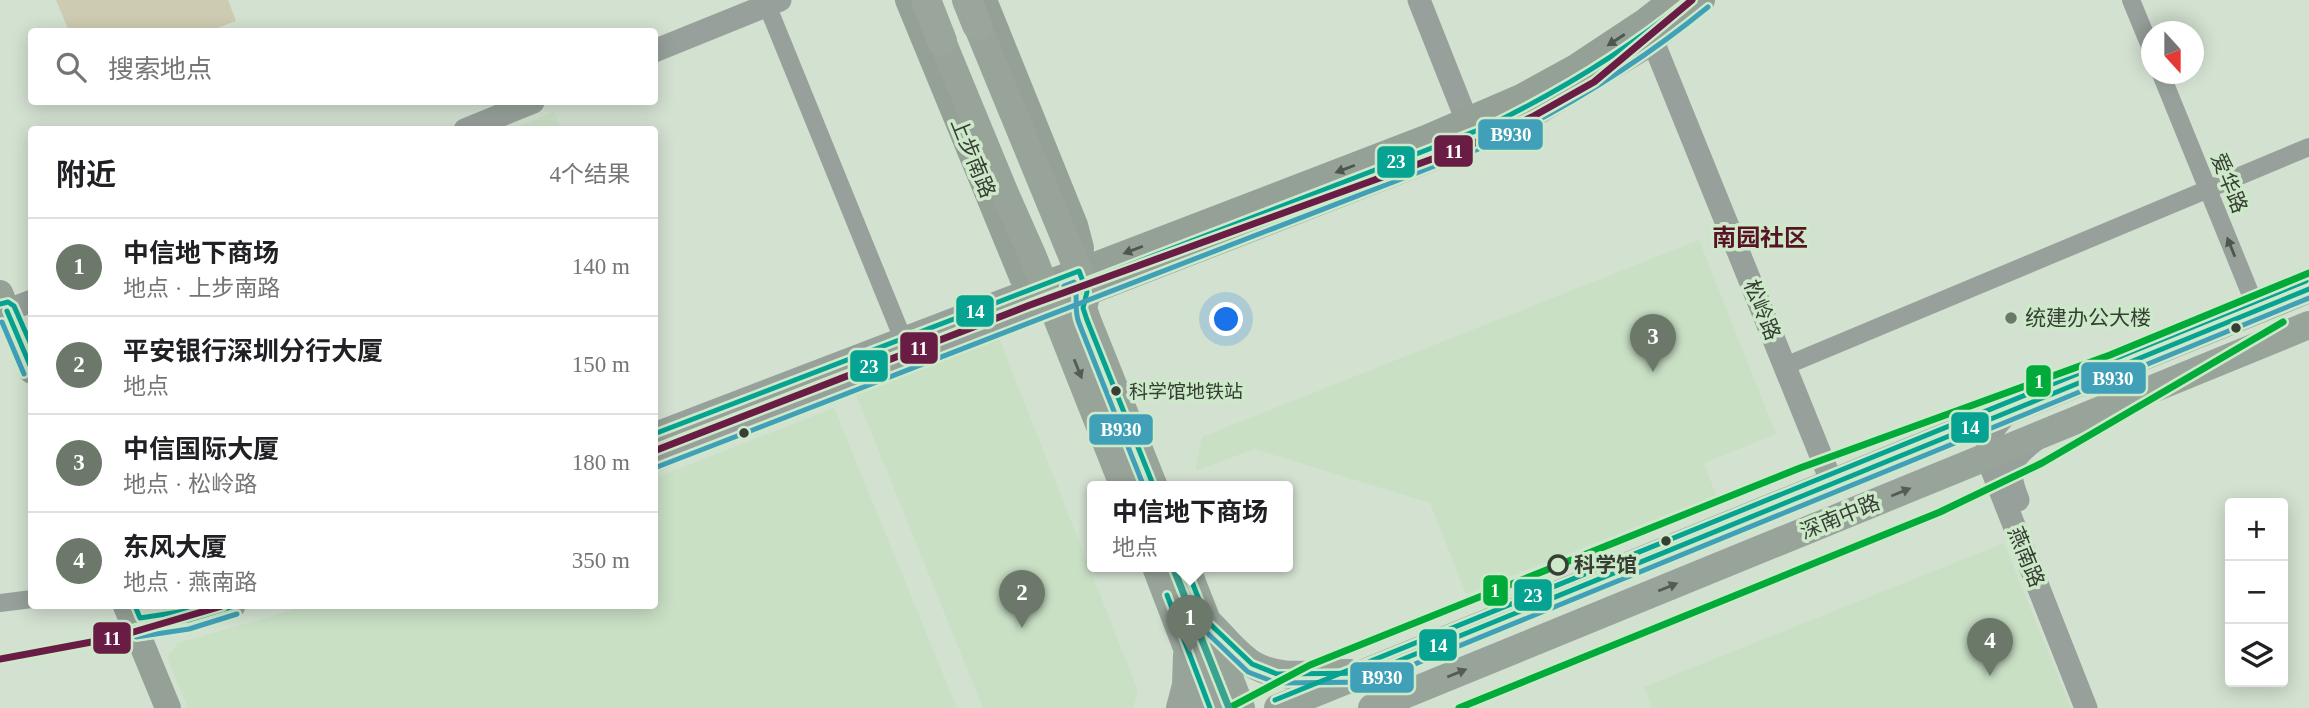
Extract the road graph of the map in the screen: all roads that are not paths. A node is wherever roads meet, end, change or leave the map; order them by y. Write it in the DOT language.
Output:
graph roads {
  1 [pos="908,0"];
  2 [pos="926,0"];
  3 [pos="1419,0"];
  4 [pos="1672,0"];
  5 [pos="1702,0"];
  6 [pos="2131,0"];
  7 [pos="773,2"];
  8 [pos="976,8"];
  9 [pos="2141,26"];
  10 [pos="1648,31"];
  11 [pos="942,41"];
  12 [pos="658,49"];
  13 [pos="2165,84"];
  14 [pos="526,105"];
  15 [pos="1467,121"];
  16 [pos="475,126"];
  17 [pos="2309,146"];
  18 [pos="2207,189"];
  19 [pos="1083,282"];
  20 [pos="2309,289"];
  21 [pos="1042,293"];
  22 [pos="10,304"];
  23 [pos="2257,310"];
  24 [pos="2309,325"];
  25 [pos="903,339"];
  26 [pos="28,359"];
  27 [pos="1785,366"];
  28 [pos="2010,411"];
  29 [pos="658,432"];
  30 [pos="2045,432"];
  31 [pos="658,457"];
  32 [pos="1987,457"];
  33 [pos="1121,481"];
  34 [pos="1152,481"];
  35 [pos="1832,483"];
  36 [pos="1158,572"];
  37 [pos="1188,572"];
  38 [pos="28,600"];
  39 [pos="0,603"];
  40 [pos="163,609"];
  41 [pos="224,609"];
  42 [pos="131,617"];
  43 [pos="1208,622"];
  44 [pos="1185,639"];
  45 [pos="1369,673"];
  46 [pos="1383,705"];
  47 [pos="168,708"];
  48 [pos="1180,708"];
  49 [pos="1210,708"];
  50 [pos="1241,708"];
  51 [pos="1278,708"];
  52 [pos="2086,708"];
  53 [pos="2101,708"];
  1 -- 21 [label="main road, 上步南路"];
  2 -- 11 [label="highway"];
  3 -- 15 [label="street"];
  4 -- 10 [label="main road"];
  5 -- 10 [label="main road"];
  6 -- 9 [label="street"];
  7 -- 12 [label="street"];
  7 -- 25 [label="street"];
  8 -- 19 [label="main road"];
  10 -- 15 [label="main road, one-way"];
  10 -- 19 [label="main road"];
  10 -- 27 [label="street, 松岭路"];
  11 -- 21 [label="main road, 上步南路"];
  13 -- 18 [label="street, 爱华路"];
  14 -- 16 [label="street"];
  15 -- 19 [label="main road, one-way"];
  17 -- 18 [label="street"];
  23 -- 18 [label="street, 爱华路, one-way"];
  18 -- 27 [label="street"];
  19 -- 21 [label="main road"];
  19 -- 34 [label="main road"];
  20 -- 23 [label="main road, 深南中路"];
  21 -- 25 [label="street"];
  21 -- 31 [label="street"];
  21 -- 33 [label="main road, 上步南路, one-way"];
  22 -- 26 [label="main road"];
  23 -- 28 [label="main road, 深南中路"];
  24 -- 30 [label="main road, 深南中路"];
  25 -- 29 [label="street"];
  27 -- 35 [label="street, 松岭路"];
  28 -- 32 [label="street"];
  28 -- 35 [label="main road, 深南中路"];
  30 -- 32 [label="main road, 深南中路"];
  30 -- 53 [label="street, 燕南路"];
  46 -- 32 [label="main road, 深南中路, one-way"];
  32 -- 52 [label="street, 燕南路"];
  35 -- 45 [label="main road, 深南中路"];
  36 -- 44 [label="main road"];
  37 -- 43 [label="main road"];
  38 -- 39 [label="street"];
  40 -- 42 [label="street"];
  41 -- 42 [label="street"];
  42 -- 47 [label="main road"];
  43 -- 45 [label="main road"];
  43 -- 50 [label="main road"];
  44 -- 48 [label="main road"];
  44 -- 49 [label="main road"];
  45 -- 51 [label="main road, 深南中路"];
}
